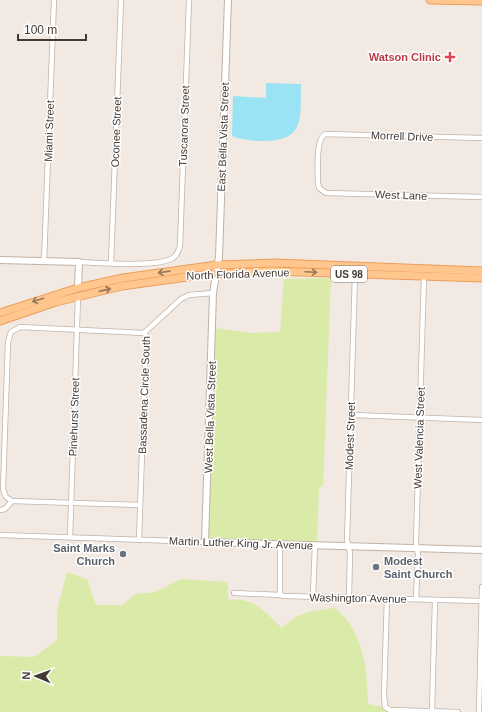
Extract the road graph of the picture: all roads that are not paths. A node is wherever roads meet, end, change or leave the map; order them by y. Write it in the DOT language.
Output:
graph roads {
  1 [pos="54,0"];
  2 [pos="121,0"];
  3 [pos="189,0"];
  4 [pos="228,0"];
  5 [pos="431,0"];
  6 [pos="482,1"];
  7 [pos="482,138"];
  8 [pos="320,189"];
  9 [pos="482,197"];
  10 [pos="0,260"];
  11 [pos="44,262"];
  12 [pos="79,262"];
  13 [pos="111,263"];
  14 [pos="217,265"];
  15 [pos="404,268"];
  16 [pos="482,271"];
  17 [pos="216,274"];
  18 [pos="355,274"];
  19 [pos="482,274"];
  20 [pos="424,276"];
  21 [pos="432,276"];
  22 [pos="482,278"];
  23 [pos="78,288"];
  24 [pos="213,293"];
  25 [pos="78,297"];
  26 [pos="0,313"];
  27 [pos="0,321"];
  28 [pos="77,329"];
  29 [pos="144,333"];
  30 [pos="351,418"];
  31 [pos="420,418"];
  32 [pos="482,420"];
  33 [pos="1,490"];
  34 [pos="12,501"];
  35 [pos="71,503"];
  36 [pos="140,505"];
  37 [pos="0,510"];
  38 [pos="0,534"];
  39 [pos="70,537"];
  40 [pos="138,540"];
  41 [pos="205,542"];
  42 [pos="280,544"];
  43 [pos="315,545"];
  44 [pos="349,546"];
  45 [pos="417,548"];
  46 [pos="482,550"];
  47 [pos="482,587"];
  48 [pos="234,593"];
  49 [pos="280,594"];
  50 [pos="313,596"];
  51 [pos="349,598"];
  52 [pos="387,598"];
  53 [pos="416,599"];
  54 [pos="435,600"];
  55 [pos="482,602"];
  56 [pos="481,692"];
  57 [pos="432,711"];
  58 [pos="458,712"];
  59 [pos="479,712"];
  1 -- 11 [label="street, Miami Street"];
  2 -- 13 [label="street, Oconee Street"];
  3 -- 13 [label="street, Tuscarora Street"];
  4 -- 14 [label="street, East Bella Vista Street"];
  5 -- 6 [label="main road"];
  7 -- 8 [label="street, Morrell Drive"];
  8 -- 9 [label="street, West Lane"];
  10 -- 11 [label="street"];
  11 -- 12 [label="street"];
  12 -- 13 [label="street"];
  12 -- 23 [label="street"];
  14 -- 15 [label="main road, North Florida Avenue / US 98"];
  14 -- 17 [label="street, East Bella Vista Street"];
  14 -- 23 [label="main road, North Florida Avenue / US 98, one-way"];
  15 -- 16 [label="main road, North Florida Avenue / US 98"];
  15 -- 18 [label="main road"];
  17 -- 18 [label="main road, North Florida Avenue / US 98, one-way"];
  17 -- 24 [label="street, West Bella Vista Street"];
  25 -- 17 [label="main road, North Florida Avenue / US 98, one-way"];
  18 -- 20 [label="main road, North Florida Avenue / US 98"];
  18 -- 30 [label="street, Modest Street"];
  19 -- 21 [label="main road"];
  20 -- 21 [label="main road, North Florida Avenue / US 98"];
  20 -- 31 [label="street, West Valencia Street"];
  21 -- 22 [label="main road, North Florida Avenue / US 98"];
  23 -- 26 [label="main road, North Florida Avenue / US 98, one-way"];
  24 -- 29 [label="street, Bassadena Circle South"];
  24 -- 41 [label="street, West Bella Vista Street"];
  25 -- 27 [label="main road, North Florida Avenue / US 98"];
  25 -- 28 [label="street, Pinehurst Street"];
  28 -- 29 [label="street"];
  28 -- 33 [label="street"];
  28 -- 35 [label="street, Pinehurst Street"];
  29 -- 36 [label="street, Bassadena Circle South"];
  30 -- 31 [label="street"];
  30 -- 44 [label="street, Modest Street"];
  31 -- 32 [label="street"];
  31 -- 45 [label="street, West Valencia Street"];
  33 -- 34 [label="street"];
  34 -- 35 [label="street"];
  34 -- 37 [label="street"];
  35 -- 36 [label="street"];
  35 -- 39 [label="street, Pinehurst Street"];
  36 -- 40 [label="street, Bassadena Circle South"];
  38 -- 39 [label="street, Martin Luther King Jr. Avenue"];
  39 -- 40 [label="street, Martin Luther King Jr. Avenue"];
  40 -- 41 [label="street, Martin Luther King Jr. Avenue"];
  41 -- 42 [label="street, Martin Luther King Jr. Avenue"];
  42 -- 43 [label="street, Martin Luther King Jr. Avenue"];
  42 -- 49 [label="street"];
  43 -- 44 [label="street, Martin Luther King Jr. Avenue"];
  43 -- 50 [label="street"];
  44 -- 45 [label="street, Martin Luther King Jr. Avenue"];
  44 -- 51 [label="street, Modest Street"];
  45 -- 46 [label="street, Martin Luther King Jr. Avenue"];
  45 -- 53 [label="street, West Valencia Street"];
  47 -- 55 [label="street"];
  48 -- 49 [label="street, Washington Avenue"];
  49 -- 50 [label="street, Washington Avenue"];
  50 -- 51 [label="street, Washington Avenue"];
  51 -- 52 [label="street, Washington Avenue"];
  52 -- 53 [label="street, Washington Avenue"];
  52 -- 57 [label="street"];
  53 -- 54 [label="street, Washington Avenue"];
  54 -- 55 [label="street, Washington Avenue"];
  54 -- 57 [label="street"];
  55 -- 56 [label="street"];
  56 -- 59 [label="street"];
  57 -- 58 [label="street"];
}
